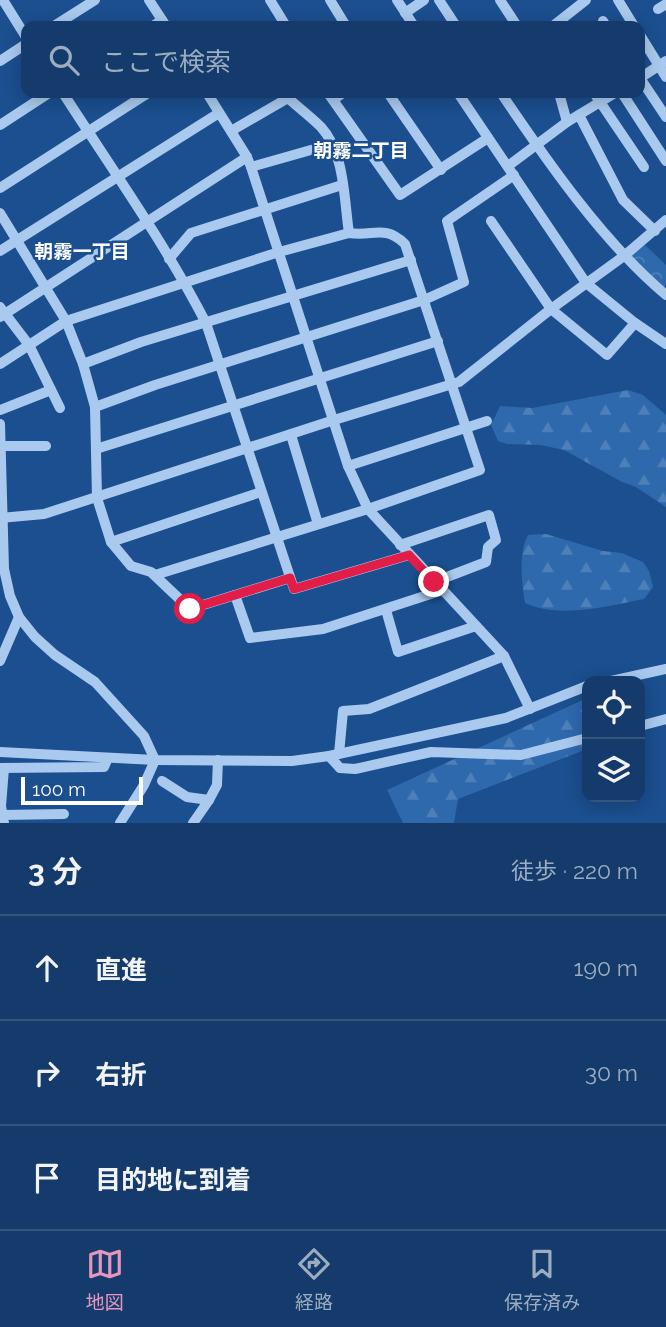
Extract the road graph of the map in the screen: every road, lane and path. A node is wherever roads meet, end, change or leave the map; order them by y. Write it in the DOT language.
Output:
graph roads {
  1 [pos="3,0"];
  2 [pos="95,0"];
  3 [pos="149,0"];
  4 [pos="271,0"];
  5 [pos="330,0"];
  6 [pos="397,0"];
  7 [pos="424,0"];
  8 [pos="439,0"];
  9 [pos="500,0"];
  10 [pos="586,0"];
  11 [pos="618,0"];
  12 [pos="405,13"];
  13 [pos="62,21"];
  14 [pos="160,21"];
  15 [pos="283,21"];
  16 [pos="343,21"];
  17 [pos="411,21"];
  18 [pos="453,21"];
  19 [pos="514,21"];
  20 [pos="560,21"];
  21 [pos="631,21"];
  22 [pos="21,29"];
  23 [pos="645,41"];
  24 [pos="21,47"];
  25 [pos="0,61"];
  26 [pos="662,63"];
  27 [pos="645,75"];
  28 [pos="666,77"];
  29 [pos="645,86"];
  30 [pos="41,98"];
  31 [pos="65,98"];
  32 [pos="140,98"];
  33 [pos="210,98"];
  34 [pos="332,98"];
  35 [pos="391,98"];
  36 [pos="461,98"];
  37 [pos="504,98"];
  38 [pos="561,98"];
  39 [pos="596,98"];
  40 [pos="598,98"];
  41 [pos="625,98"];
  42 [pos="219,113"];
  43 [pos="579,115"];
  44 [pos="666,117"];
  45 [pos="568,122"];
  46 [pos="0,125"];
  47 [pos="87,130"];
  48 [pos="231,131"];
  49 [pos="488,138"];
  50 [pos="332,144"];
  51 [pos="536,145"];
  52 [pos="666,161"];
  53 [pos="249,162"];
  54 [pos="508,166"];
  55 [pos="644,167"];
  56 [pos="441,170"];
  57 [pos="514,175"];
  58 [pos="118,177"];
  59 [pos="342,185"];
  60 [pos="0,188"];
  61 [pos="265,208"];
  62 [pos="0,214"];
  63 [pos="666,220"];
  64 [pos="491,222"];
  65 [pos="148,223"];
  66 [pos="655,231"];
  67 [pos="349,233"];
  68 [pos="17,241"];
  69 [pos="0,251"];
  70 [pos="279,253"];
  71 [pos="624,256"];
  72 [pos="169,259"];
  73 [pos="411,260"];
  74 [pos="586,283"];
  75 [pos="186,284"];
  76 [pos="46,287"];
  77 [pos="293,295"];
  78 [pos="666,295"];
  79 [pos="424,300"];
  80 [pos="551,309"];
  81 [pos="2,312"];
  82 [pos="66,321"];
  83 [pos="206,323"];
  84 [pos="635,323"];
  85 [pos="307,337"];
  86 [pos="438,341"];
  87 [pos="666,344"];
  88 [pos="29,345"];
  89 [pos="0,363"];
  90 [pos="83,364"];
  91 [pos="220,365"];
  92 [pos="320,378"];
  93 [pos="452,385"];
  94 [pos="51,390"];
  95 [pos="233,406"];
  96 [pos="95,407"];
  97 [pos="60,408"];
  98 [pos="0,410"];
  99 [pos="334,420"];
  100 [pos="487,421"];
  101 [pos="0,424"];
  102 [pos="465,428"];
  103 [pos="290,435"];
  104 [pos="2,446"];
  105 [pos="46,446"];
  106 [pos="96,449"];
  107 [pos="247,449"];
  108 [pos="348,466"];
  109 [pos="261,492"];
  110 [pos="97,498"];
  111 [pos="368,509"];
  112 [pos="2,518"];
  113 [pos="318,524"];
  114 [pos="277,536"];
  115 [pos="111,542"];
  116 [pos="400,545"];
  117 [pos="409,555"];
  118 [pos="155,575"];
  119 [pos="290,578"];
  120 [pos="434,582"];
  121 [pos="443,590"];
  122 [pos="235,595"];
  123 [pos="386,610"];
  124 [pos="19,617"];
  125 [pos="476,626"];
  126 [pos="505,656"];
  127 [pos="0,661"];
  128 [pos="666,670"];
  129 [pos="636,676"];
  130 [pos="582,688"];
  131 [pos="530,709"];
  132 [pos="666,719"];
  133 [pos="645,725"];
  134 [pos="583,739"];
  135 [pos="0,752"];
  136 [pos="334,755"];
  137 [pos="108,758"];
  138 [pos="155,760"];
  139 [pos="218,760"];
  140 [pos="2,768"];
  141 [pos="162,781"];
  142 [pos="209,800"];
  143 [pos="2,813"];
  144 [pos="64,814"];
  145 [pos="120,823"];
  146 [pos="193,823"];
  1 -- 22 [label="street"];
  2 -- 13 [label="street"];
  3 -- 14 [label="street"];
  4 -- 15 [label="street"];
  5 -- 16 [label="street"];
  6 -- 12 [label="street"];
  7 -- 12 [label="street"];
  8 -- 18 [label="street"];
  9 -- 19 [label="street"];
  10 -- 20 [label="street"];
  11 -- 21 [label="street"];
  12 -- 17 [label="street"];
  23 -- 26 [label="street"];
  24 -- 25 [label="street"];
  26 -- 27 [label="street"];
  26 -- 28 [label="street"];
  29 -- 44 [label="street"];
  30 -- 46 [label="street"];
  31 -- 47 [label="street"];
  32 -- 47 [label="street"];
  33 -- 42 [label="street"];
  34 -- 56 [label="street"];
  35 -- 56 [label="street"];
  36 -- 49 [label="street"];
  37 -- 51 [label="street"];
  38 -- 45 [label="street"];
  39 -- 43 [label="street"];
  40 -- 55 [label="street"];
  41 -- 52 [label="street"];
  42 -- 48 [label="street"];
  42 -- 58 [label="street"];
  43 -- 45 [label="street"];
  43 -- 66 [label="street"];
  45 -- 51 [label="street"];
  47 -- 58 [label="street"];
  47 -- 60 [label="street"];
  48 -- 50 [label="street"];
  48 -- 53 [label="street"];
  49 -- 54 [label="street"];
  49 -- 56 [label="street"];
  50 -- 53 [label="street"];
  50 -- 59 [label="street"];
  51 -- 54 [label="street"];
  51 -- 71 [label="street"];
  53 -- 61 [label="street"];
  53 -- 65 [label="street"];
  54 -- 57 [label="street"];
  57 -- 74 [label="street"];
  57 -- 79 [label="street"];
  58 -- 65 [label="street"];
  58 -- 68 [label="street"];
  59 -- 61 [label="street"];
  59 -- 67 [label="street"];
  61 -- 70 [label="street"];
  61 -- 72 [label="street"];
  62 -- 68 [label="street"];
  63 -- 66 [label="street"];
  64 -- 80 [label="street"];
  65 -- 72 [label="street"];
  65 -- 76 [label="street"];
  66 -- 71 [label="street"];
  67 -- 70 [label="street"];
  67 -- 73 [label="street"];
  68 -- 69 [label="street"];
  68 -- 76 [label="street"];
  70 -- 75 [label="street"];
  70 -- 77 [label="street"];
  71 -- 74 [label="street"];
  71 -- 78 [label="street"];
  72 -- 75 [label="street"];
  73 -- 77 [label="street"];
  73 -- 79 [label="street"];
  74 -- 80 [label="street"];
  74 -- 84 [label="street"];
  75 -- 82 [label="street"];
  75 -- 83 [label="street"];
  76 -- 81 [label="street"];
  76 -- 82 [label="street"];
  77 -- 83 [label="street"];
  77 -- 85 [label="street"];
  79 -- 85 [label="street"];
  79 -- 86 [label="street"];
  80 -- 84 [label="street"];
  80 -- 93 [label="street"];
  81 -- 88 [label="street"];
  82 -- 88 [label="street"];
  82 -- 90 [label="street"];
  83 -- 90 [label="street"];
  83 -- 91 [label="street"];
  84 -- 87 [label="street"];
  85 -- 91 [label="street"];
  85 -- 92 [label="street"];
  86 -- 92 [label="street"];
  86 -- 93 [label="street"];
  88 -- 89 [label="street"];
  88 -- 94 [label="street"];
  90 -- 96 [label="street"];
  91 -- 95 [label="street"];
  91 -- 96 [label="street"];
  92 -- 95 [label="street"];
  92 -- 99 [label="street"];
  93 -- 99 [label="street"];
  93 -- 102 [label="street"];
  94 -- 97 [label="street"];
  94 -- 98 [label="street"];
  95 -- 106 [label="street"];
  95 -- 107 [label="street"];
  96 -- 106 [label="street"];
  99 -- 103 [label="street"];
  99 -- 108 [label="street"];
  100 -- 102 [label="street"];
  101 -- 104 [label="street"];
  102 -- 108 [label="street"];
  102 -- 111 [label="street"];
  103 -- 107 [label="street"];
  103 -- 113 [label="street"];
  104 -- 105 [label="street"];
  104 -- 112 [label="street"];
  106 -- 110 [label="street"];
  107 -- 109 [label="street"];
  107 -- 110 [label="street"];
  108 -- 111 [label="street"];
  109 -- 114 [label="street"];
  109 -- 115 [label="street"];
  110 -- 112 [label="street"];
  110 -- 115 [label="street"];
  111 -- 113 [label="street"];
  111 -- 116 [label="street"];
  112 -- 124 [label="street"];
  113 -- 114 [label="street"];
  114 -- 118 [label="street"];
  114 -- 119 [label="street"];
  115 -- 118 [label="street"];
  116 -- 117 [label="street"];
  116 -- 120 [label="street"];
  117 -- 119 [label="street"];
  117 -- 120 [label="street"];
  118 -- 122 [label="street"];
  119 -- 122 [label="street"];
  120 -- 121 [label="street"];
  121 -- 123 [label="street"];
  121 -- 125 [label="street"];
  122 -- 123 [label="street"];
  123 -- 125 [label="street"];
  124 -- 127 [label="street"];
  124 -- 138 [label="street"];
  125 -- 126 [label="street"];
  126 -- 131 [label="street"];
  126 -- 136 [label="street"];
  128 -- 129 [label="street"];
  130 -- 131 [label="street"];
  131 -- 136 [label="street"];
  132 -- 133 [label="street"];
  134 -- 136 [label="street"];
  135 -- 137 [label="street"];
  136 -- 139 [label="street"];
  137 -- 138 [label="street"];
  137 -- 140 [label="street"];
  138 -- 139 [label="street"];
  138 -- 145 [label="street"];
  139 -- 142 [label="street"];
  140 -- 143 [label="street"];
  141 -- 142 [label="street"];
  142 -- 146 [label="street"];
  143 -- 144 [label="street"];
}
